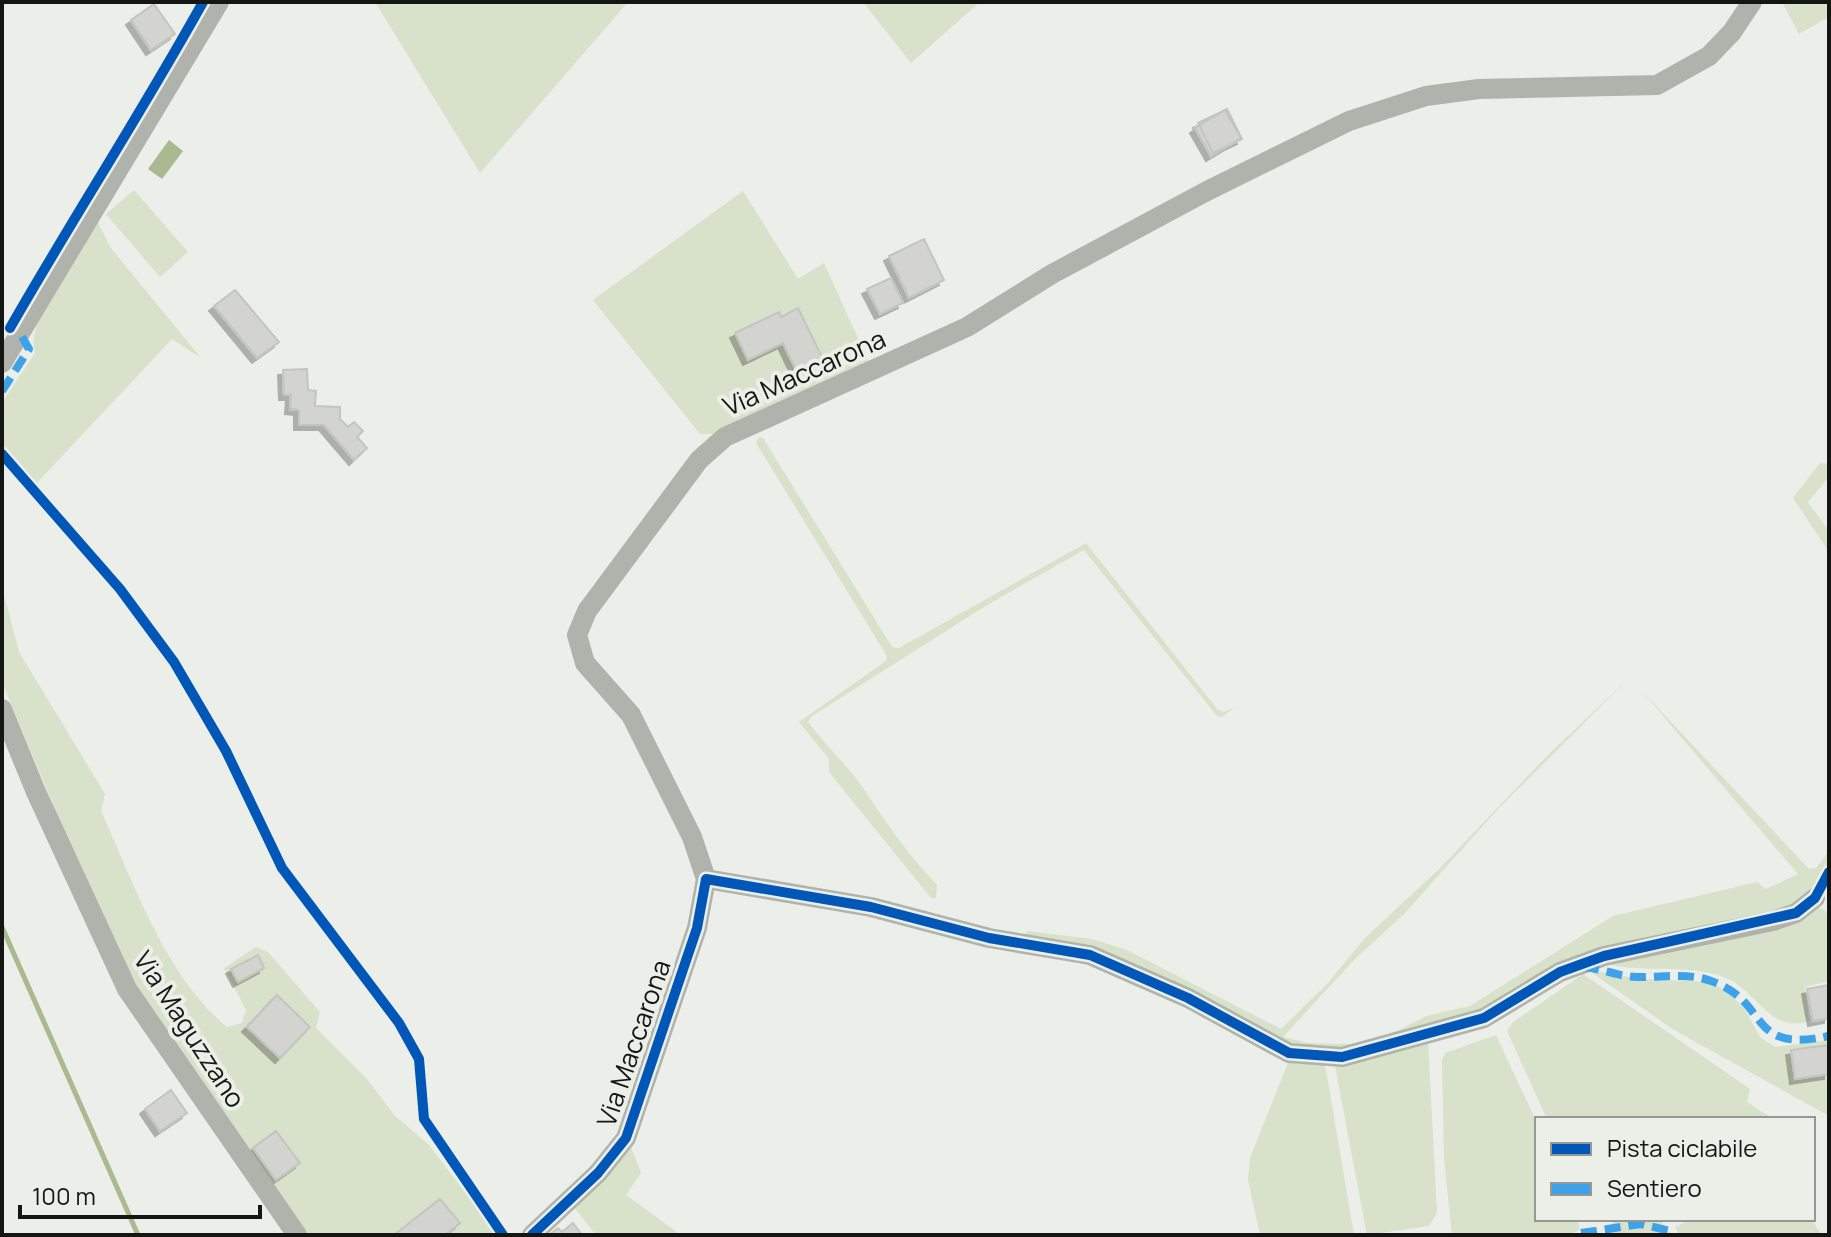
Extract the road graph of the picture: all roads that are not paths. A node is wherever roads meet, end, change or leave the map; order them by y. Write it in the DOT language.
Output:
graph roads {
  1 [pos="219,2"];
  2 [pos="1752,2"];
  3 [pos="2,363"];
  4 [pos="2,709"];
  5 [pos="706,879"];
  6 [pos="1815,898"];
  7 [pos="297,1235"];
  8 [pos="532,1235"];
  1 -- 3 [label="street"];
  2 -- 5 [label="street, Via Maccarona"];
  4 -- 7 [label="street, Via Maguzzano"];
  5 -- 6 [label="street"];
  5 -- 8 [label="street, Via Maccarona"];
}
